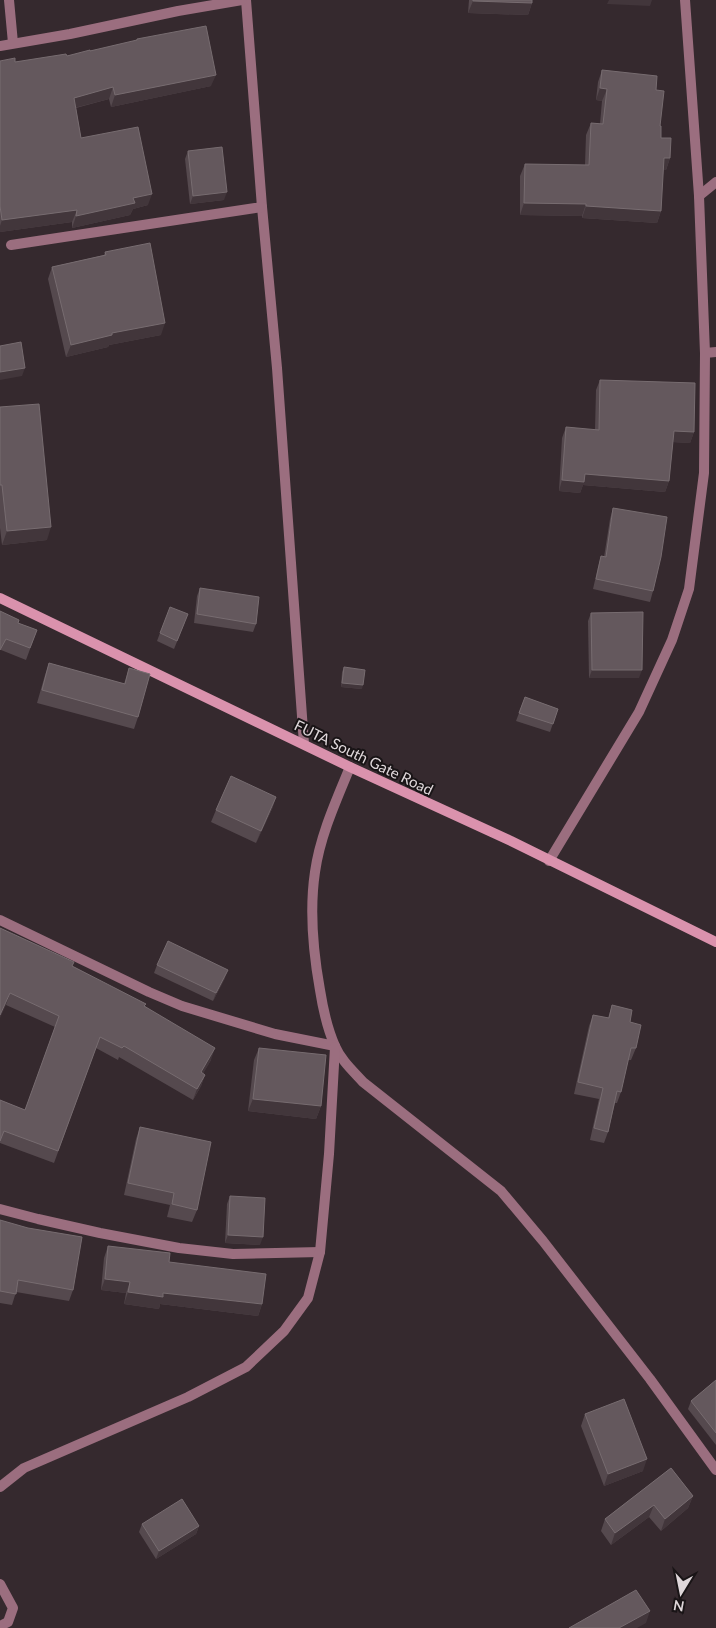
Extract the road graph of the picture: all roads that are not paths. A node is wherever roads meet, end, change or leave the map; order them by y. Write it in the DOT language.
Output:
graph roads {
  1 [pos="9,0"];
  2 [pos="242,0"];
  3 [pos="246,0"];
  4 [pos="685,0"];
  5 [pos="14,43"];
  6 [pos="0,46"];
  7 [pos="716,182"];
  8 [pos="699,196"];
  9 [pos="262,207"];
  10 [pos="11,245"];
  11 [pos="705,352"];
  12 [pos="716,352"];
  13 [pos="0,598"];
  14 [pos="304,744"];
  15 [pos="350,767"];
  16 [pos="549,861"];
  17 [pos="0,920"];
  18 [pos="716,942"];
  19 [pos="335,1046"];
  20 [pos="0,1209"];
  21 [pos="320,1252"];
  22 [pos="716,1470"];
  23 [pos="0,1487"];
  24 [pos="0,1584"];
  25 [pos="0,1626"];
  1 -- 5 [label="street"];
  2 -- 5 [label="street"];
  3 -- 9 [label="street"];
  4 -- 8 [label="street"];
  5 -- 6 [label="street"];
  7 -- 8 [label="street"];
  8 -- 11 [label="street"];
  9 -- 10 [label="street"];
  9 -- 14 [label="street"];
  11 -- 12 [label="street"];
  11 -- 16 [label="street"];
  13 -- 14 [label="main road, FUTA South Gate Road"];
  14 -- 15 [label="main road, FUTA South Gate Road"];
  15 -- 16 [label="main road, FUTA South Gate Road"];
  15 -- 19 [label="street"];
  16 -- 18 [label="main road, FUTA South Gate Road"];
  17 -- 19 [label="street"];
  19 -- 21 [label="street"];
  19 -- 22 [label="street"];
  20 -- 21 [label="street"];
  21 -- 23 [label="street"];
  24 -- 25 [label="street"];
}
